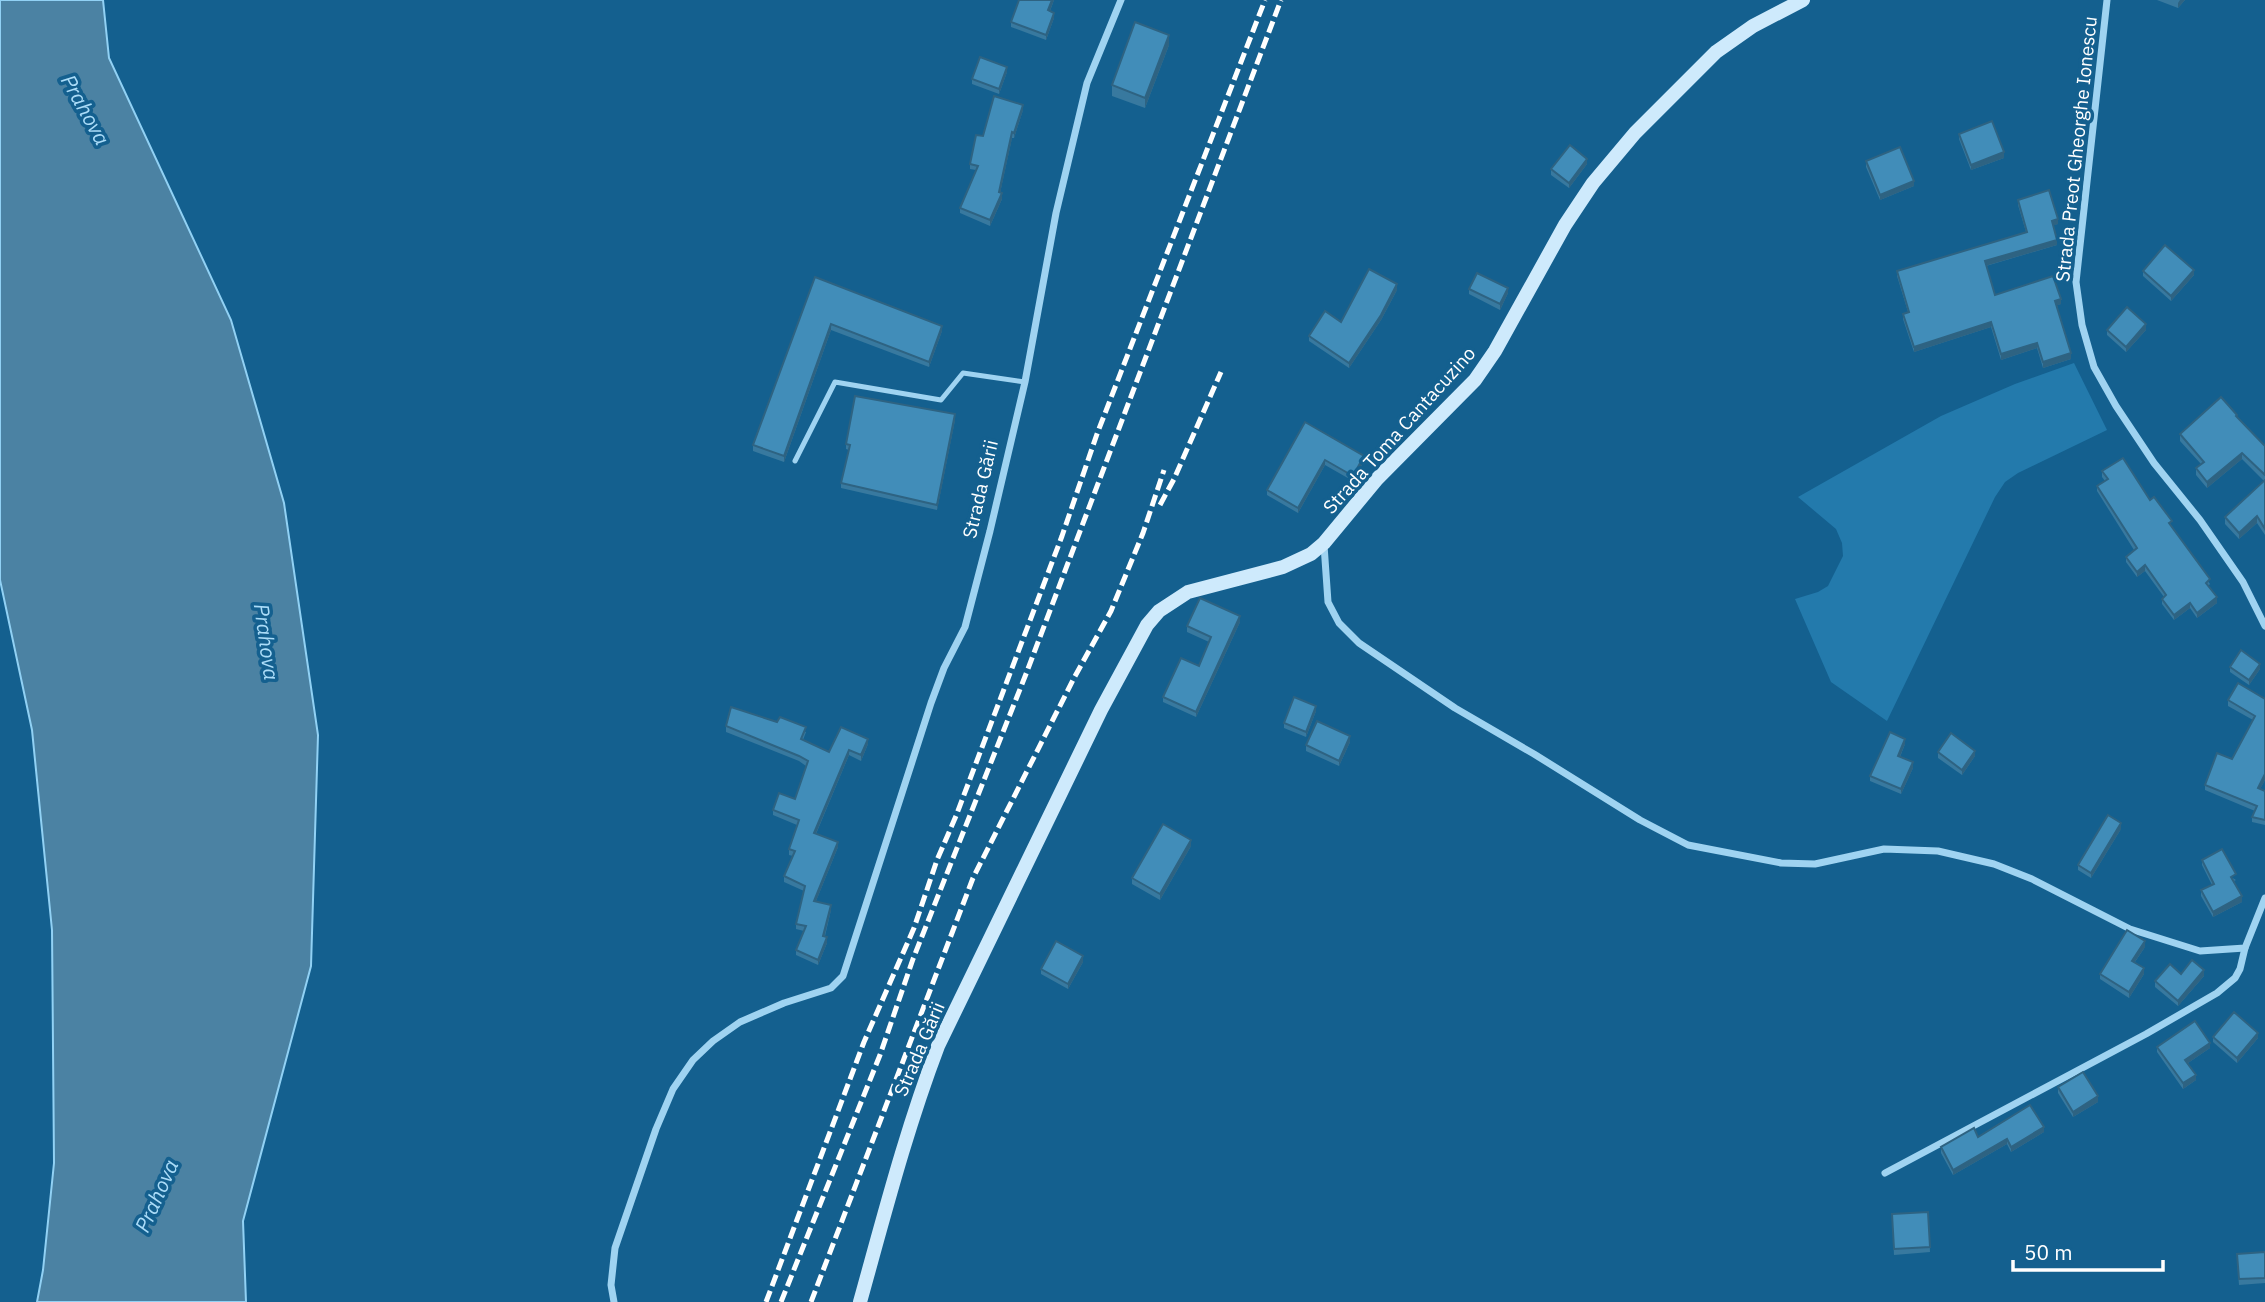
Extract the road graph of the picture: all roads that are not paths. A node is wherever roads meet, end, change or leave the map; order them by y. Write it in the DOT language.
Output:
graph roads {
  1 [pos="1121,0"];
  2 [pos="1803,0"];
  3 [pos="2107,0"];
  4 [pos="1025,382"];
  5 [pos="795,461"];
  6 [pos="1324,543"];
  7 [pos="2265,626"];
  8 [pos="1101,710"];
  9 [pos="2265,898"];
  10 [pos="2245,948"];
  11 [pos="1885,1173"];
  12 [pos="614,1302"];
  13 [pos="860,1302"];
  1 -- 4 [label="street, Strada Gării"];
  2 -- 6 [label="street, Strada Toma Cantacuzino"];
  3 -- 7 [label="street, Strada Preot Gheorghe Ionescu"];
  4 -- 5 [label="lane"];
  4 -- 12 [label="street, Strada Gării"];
  6 -- 8 [label="street, Strada Toma Cantacuzino"];
  6 -- 10 [label="street"];
  8 -- 13 [label="street, Strada Gării"];
  9 -- 10 [label="street"];
  10 -- 11 [label="street"];
}
